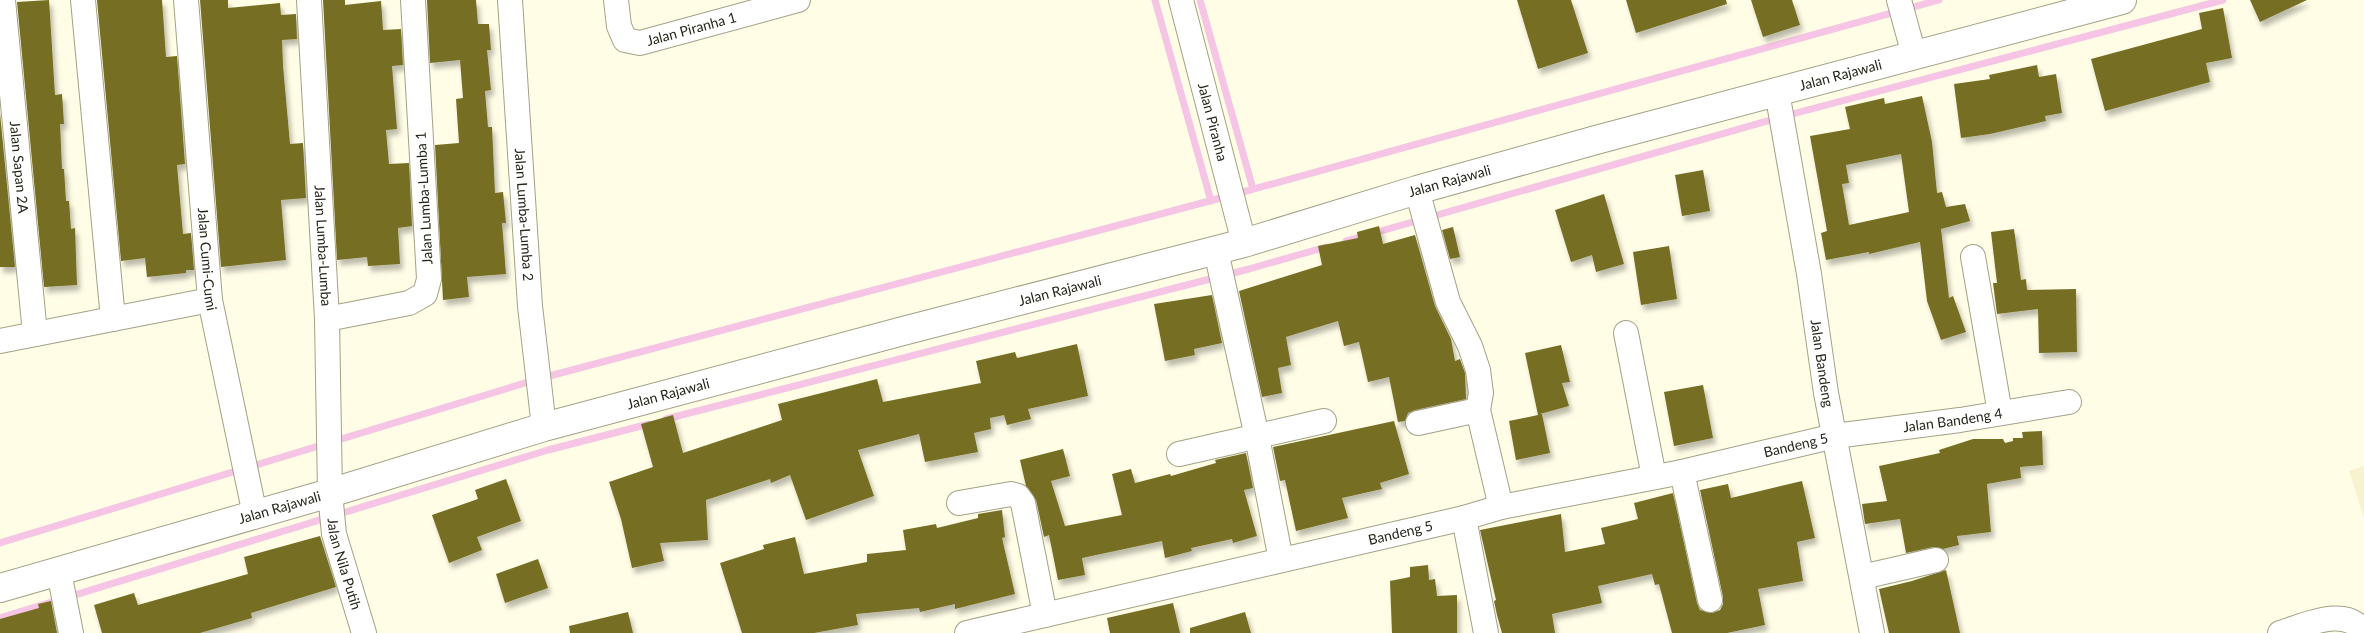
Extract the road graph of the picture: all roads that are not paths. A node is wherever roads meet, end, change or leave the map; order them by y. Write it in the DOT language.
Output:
graph roads {
  1 [pos="3,0"];
  2 [pos="84,0"];
  3 [pos="186,0"];
  4 [pos="309,0"];
  5 [pos="413,0"];
  6 [pos="510,0"];
  7 [pos="616,0"];
  8 [pos="794,0"];
  9 [pos="1181,0"];
  10 [pos="1899,0"];
  11 [pos="2122,0"];
  12 [pos="1914,55"];
  13 [pos="1777,92"];
  14 [pos="1418,190"];
  15 [pos="1244,243"];
  16 [pos="1216,251"];
  17 [pos="1973,257"];
  18 [pos="210,300"];
  19 [pos="113,319"];
  20 [pos="327,319"];
  21 [pos="1626,333"];
  22 [pos="35,334"];
  23 [pos="0,341"];
  24 [pos="2069,402"];
  25 [pos="1478,410"];
  26 [pos="2000,413"];
  27 [pos="1324,421"];
  28 [pos="1418,423"];
  29 [pos="544,427"];
  30 [pos="1834,436"];
  31 [pos="1258,437"];
  32 [pos="1180,454"];
  33 [pos="1682,472"];
  34 [pos="1654,477"];
  35 [pos="330,493"];
  36 [pos="960,503"];
  37 [pos="1501,507"];
  38 [pos="255,515"];
  39 [pos="1464,518"];
  40 [pos="1281,560"];
  41 [pos="1936,560"];
  42 [pos="59,572"];
  43 [pos="1862,577"];
  44 [pos="0,588"];
  45 [pos="1710,600"];
  46 [pos="1045,615"];
  47 [pos="1022,627"];
  48 [pos="2361,629"];
  49 [pos="71,633"];
  50 [pos="364,633"];
  51 [pos="967,633"];
  52 [pos="1486,633"];
  53 [pos="1872,633"];
  54 [pos="2280,633"];
  1 -- 22 [label="street, Jalan Sapan 2A"];
  2 -- 19 [label="street"];
  3 -- 18 [label="street, Jalan Cumi-Cumi"];
  4 -- 20 [label="street, Jalan Lumba-Lumba"];
  5 -- 20 [label="street, Jalan Lumba-Lumba 1"];
  6 -- 29 [label="street, Jalan Lumba-Lumba 2"];
  7 -- 8 [label="street, Jalan Piranha 1"];
  9 -- 15 [label="street, Jalan Piranha"];
  10 -- 12 [label="street"];
  11 -- 12 [label="main road, Jalan Rajawali"];
  12 -- 13 [label="main road, Jalan Rajawali"];
  13 -- 14 [label="main road, Jalan Rajawali"];
  13 -- 30 [label="street, Jalan Bandeng"];
  14 -- 15 [label="main road, Jalan Rajawali"];
  14 -- 25 [label="street"];
  15 -- 16 [label="main road, Jalan Rajawali"];
  16 -- 29 [label="main road, Jalan Rajawali"];
  16 -- 31 [label="street"];
  17 -- 26 [label="street"];
  18 -- 19 [label="street"];
  18 -- 38 [label="street, Jalan Cumi-Cumi"];
  19 -- 22 [label="street"];
  20 -- 35 [label="street, Jalan Lumba-Lumba"];
  21 -- 34 [label="street"];
  22 -- 23 [label="street"];
  24 -- 26 [label="street, Jalan Bandeng 4"];
  25 -- 28 [label="street"];
  25 -- 37 [label="street"];
  26 -- 30 [label="street, Jalan Bandeng 4"];
  27 -- 31 [label="street"];
  29 -- 35 [label="main road, Jalan Rajawali"];
  30 -- 33 [label="street, Bandeng 5"];
  30 -- 43 [label="street, Jalan Bandeng"];
  31 -- 32 [label="street"];
  31 -- 40 [label="street"];
  33 -- 34 [label="street, Bandeng 5"];
  33 -- 45 [label="street"];
  34 -- 37 [label="street, Bandeng 5"];
  35 -- 38 [label="main road, Jalan Rajawali"];
  35 -- 50 [label="street, Jalan Nila Putih"];
  36 -- 46 [label="street"];
  37 -- 39 [label="street, Bandeng 5"];
  38 -- 42 [label="main road, Jalan Rajawali"];
  39 -- 40 [label="street, Bandeng 5"];
  39 -- 52 [label="street"];
  40 -- 46 [label="street, Bandeng 5"];
  41 -- 43 [label="street"];
  42 -- 44 [label="main road, Jalan Rajawali"];
  42 -- 49 [label="street"];
  43 -- 53 [label="street, Jalan Bandeng"];
  46 -- 47 [label="street, Bandeng 5"];
  47 -- 51 [label="street, Bandeng 5"];
  48 -- 54 [label="street"];
}
